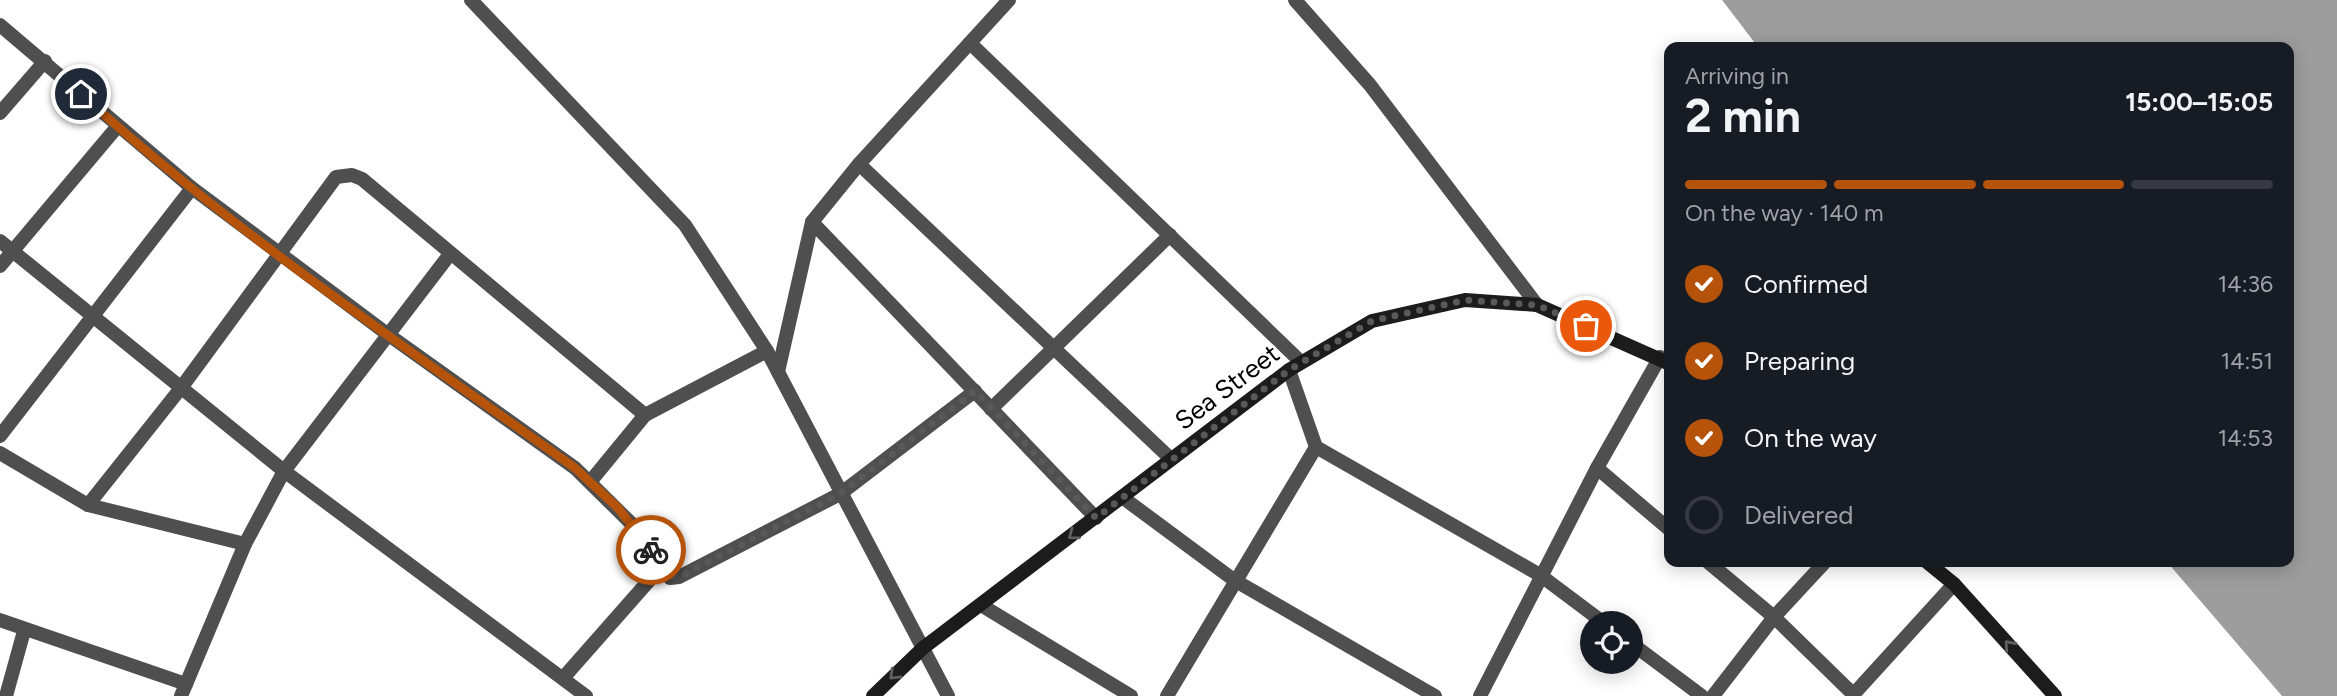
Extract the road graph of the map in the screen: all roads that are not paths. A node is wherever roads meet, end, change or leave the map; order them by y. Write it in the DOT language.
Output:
graph roads {
  1 [pos="471,0"];
  2 [pos="1009,0"];
  3 [pos="1294,0"];
  4 [pos="0,25"];
  5 [pos="970,43"];
  6 [pos="45,61"];
  7 [pos="0,113"];
  8 [pos="117,127"];
  9 [pos="859,164"];
  10 [pos="192,188"];
  11 [pos="812,222"];
  12 [pos="1170,235"];
  13 [pos="0,241"];
  14 [pos="12,250"];
  15 [pos="279,254"];
  16 [pos="450,254"];
  17 [pos="0,266"];
  18 [pos="1537,305"];
  19 [pos="92,314"];
  20 [pos="386,333"];
  21 [pos="1054,346"];
  22 [pos="767,351"];
  23 [pos="1664,360"];
  24 [pos="1664,362"];
  25 [pos="1295,366"];
  26 [pos="778,372"];
  27 [pos="181,388"];
  28 [pos="975,391"];
  29 [pos="991,409"];
  30 [pos="645,415"];
  31 [pos="0,436"];
  32 [pos="1316,447"];
  33 [pos="0,453"];
  34 [pos="1171,459"];
  35 [pos="1597,468"];
  36 [pos="284,471"];
  37 [pos="590,482"];
  38 [pos="840,494"];
  39 [pos="1122,497"];
  40 [pos="88,505"];
  41 [pos="1096,518"];
  42 [pos="1664,525"];
  43 [pos="245,544"];
  44 [pos="661,567"];
  45 [pos="1714,567"];
  46 [pos="1820,567"];
  47 [pos="1933,567"];
  48 [pos="1540,575"];
  49 [pos="1234,580"];
  50 [pos="1954,584"];
  51 [pos="981,605"];
  52 [pos="1588,611"];
  53 [pos="1774,617"];
  54 [pos="0,620"];
  55 [pos="24,631"];
  56 [pos="923,648"];
  57 [pos="1643,652"];
  58 [pos="564,677"];
  59 [pos="184,690"];
  60 [pos="1852,695"];
  61 [pos="6,696"];
  62 [pos="586,696"];
  63 [pos="873,696"];
  64 [pos="948,696"];
  65 [pos="1131,696"];
  66 [pos="1167,696"];
  67 [pos="1435,696"];
  68 [pos="1480,696"];
  69 [pos="1702,696"];
  70 [pos="1713,696"];
  71 [pos="2055,696"];
  1 -- 22 [label="street"];
  2 -- 5 [label="street"];
  3 -- 18 [label="street"];
  4 -- 6 [label="street"];
  5 -- 9 [label="street"];
  5 -- 12 [label="street"];
  6 -- 7 [label="street"];
  6 -- 8 [label="street"];
  8 -- 10 [label="street"];
  8 -- 14 [label="street"];
  9 -- 11 [label="street"];
  9 -- 21 [label="street"];
  10 -- 15 [label="street"];
  10 -- 19 [label="street"];
  11 -- 26 [label="street"];
  11 -- 28 [label="street"];
  12 -- 21 [label="street"];
  12 -- 25 [label="street"];
  13 -- 14 [label="street"];
  14 -- 17 [label="street"];
  14 -- 19 [label="street"];
  15 -- 16 [label="street"];
  15 -- 20 [label="street"];
  15 -- 27 [label="street"];
  16 -- 20 [label="street"];
  16 -- 30 [label="street"];
  18 -- 23 [label="street, Sea Street"];
  18 -- 25 [label="street, Sea Street"];
  19 -- 27 [label="street"];
  19 -- 31 [label="street"];
  20 -- 36 [label="street"];
  20 -- 37 [label="street"];
  21 -- 29 [label="street"];
  21 -- 34 [label="street"];
  22 -- 26 [label="street"];
  22 -- 30 [label="street"];
  24 -- 35 [label="street"];
  25 -- 32 [label="street"];
  25 -- 34 [label="street, Sea Street"];
  26 -- 38 [label="street"];
  27 -- 36 [label="street"];
  27 -- 40 [label="street"];
  28 -- 29 [label="street"];
  28 -- 38 [label="street"];
  29 -- 41 [label="street"];
  30 -- 37 [label="street"];
  32 -- 48 [label="street"];
  32 -- 49 [label="street"];
  33 -- 40 [label="street"];
  34 -- 39 [label="street, Sea Street"];
  35 -- 42 [label="street"];
  35 -- 48 [label="street"];
  36 -- 43 [label="street"];
  36 -- 58 [label="street"];
  37 -- 44 [label="street"];
  38 -- 44 [label="street"];
  38 -- 56 [label="street"];
  39 -- 41 [label="street, Sea Street"];
  39 -- 49 [label="street"];
  40 -- 43 [label="street"];
  41 -- 51 [label="street, Sea Street, one-way"];
  43 -- 59 [label="street"];
  44 -- 58 [label="street"];
  45 -- 53 [label="street"];
  46 -- 53 [label="street"];
  47 -- 50 [label="street"];
  48 -- 52 [label="street"];
  48 -- 68 [label="street"];
  49 -- 66 [label="street"];
  49 -- 67 [label="street"];
  50 -- 60 [label="street"];
  71 -- 50 [label="street, one-way"];
  51 -- 56 [label="street, Sea Street"];
  51 -- 65 [label="street"];
  53 -- 60 [label="street"];
  53 -- 70 [label="street"];
  54 -- 55 [label="street"];
  55 -- 59 [label="street"];
  55 -- 61 [label="street"];
  56 -- 63 [label="street, Sea Street, one-way"];
  56 -- 64 [label="street"];
  57 -- 69 [label="street"];
  58 -- 62 [label="street"];
}
